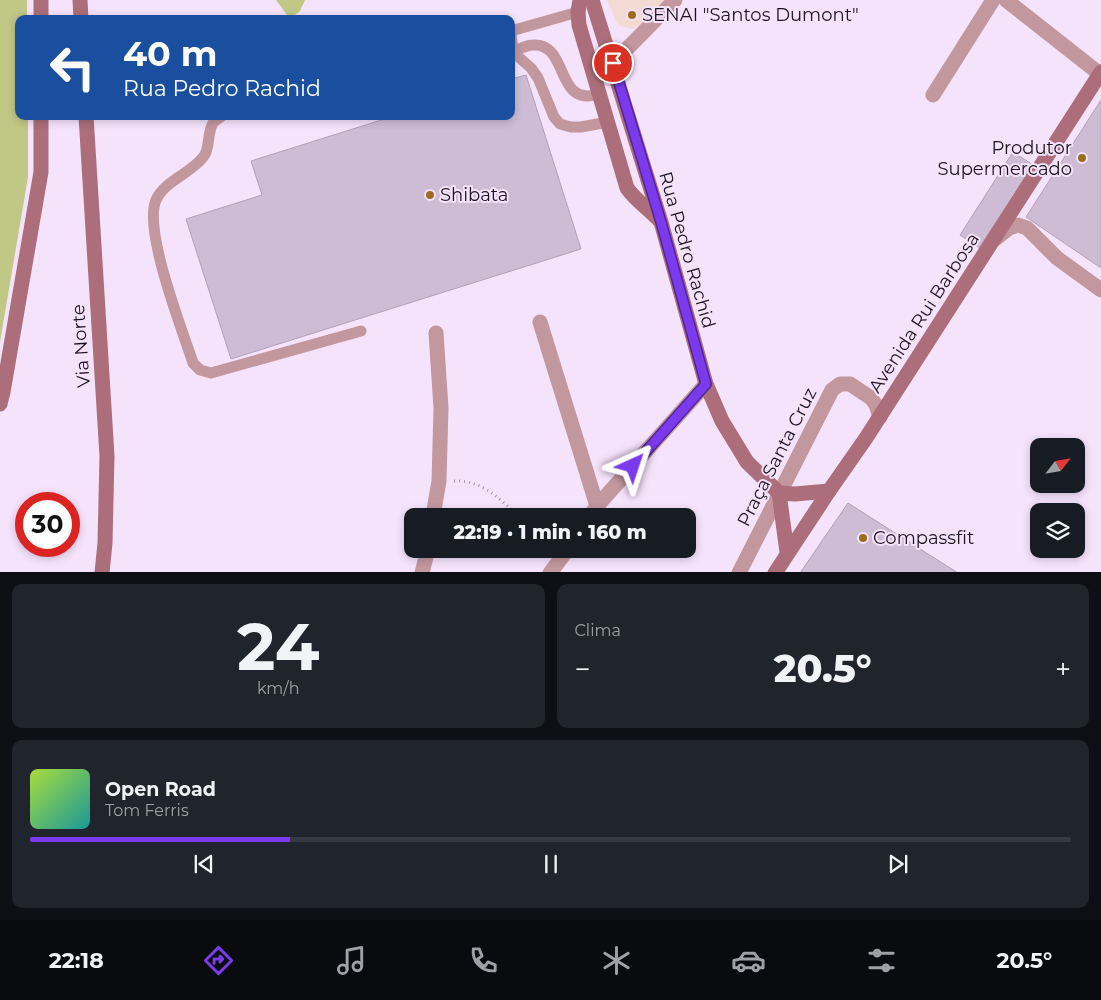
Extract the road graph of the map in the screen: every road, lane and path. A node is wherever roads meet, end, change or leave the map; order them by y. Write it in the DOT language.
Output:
graph roads {
  1 [pos="41,0"];
  2 [pos="80,0"];
  3 [pos="592,0"];
  4 [pos="674,0"];
  5 [pos="993,0"];
  6 [pos="1006,0"];
  7 [pos="579,6"];
  8 [pos="41,15"];
  9 [pos="81,15"];
  10 [pos="515,30"];
  11 [pos="515,51"];
  12 [pos="515,55"];
  13 [pos="613,63"];
  14 [pos="1100,73"];
  15 [pos="599,94"];
  16 [pos="933,95"];
  17 [pos="41,120"];
  18 [pos="86,120"];
  19 [pos="217,120"];
  20 [pos="608,122"];
  21 [pos="661,222"];
  22 [pos="994,240"];
  23 [pos="1101,290"];
  24 [pos="540,322"];
  25 [pos="362,331"];
  26 [pos="436,333"];
  27 [pos="706,384"];
  28 [pos="0,404"];
  29 [pos="880,417"];
  30 [pos="439,481"];
  31 [pos="829,491"];
  32 [pos="779,493"];
  33 [pos="434,508"];
  34 [pos="510,508"];
  35 [pos="593,508"];
  36 [pos="597,508"];
  37 [pos="788,552"];
  38 [pos="426,558"];
  39 [pos="561,558"];
  40 [pos="102,572"];
  41 [pos="422,572"];
  42 [pos="550,572"];
  43 [pos="739,572"];
  44 [pos="775,572"];
  1 -- 8 [label="main road"];
  2 -- 9 [label="main road"];
  3 -- 13 [label="main road, Rua Pedro Rachid"];
  4 -- 13 [label="street"];
  5 -- 16 [label="street"];
  6 -- 14 [label="street"];
  7 -- 10 [label="lane"];
  7 -- 15 [label="main road"];
  11 -- 15 [label="lane"];
  12 -- 20 [label="lane"];
  13 -- 21 [label="main road, Rua Pedro Rachid"];
  14 -- 22 [label="main road, Avenida Rui Barbosa"];
  15 -- 20 [label="main road"];
  17 -- 28 [label="main road"];
  18 -- 40 [label="main road, Via Norte"];
  19 -- 25 [label="lane"];
  20 -- 21 [label="main road"];
  21 -- 27 [label="main road, Rua Pedro Rachid"];
  22 -- 23 [label="street"];
  22 -- 29 [label="main road, Avenida Rui Barbosa"];
  24 -- 35 [label="street"];
  26 -- 30 [label="street"];
  27 -- 32 [label="main road, Rua Pedro Rachid"];
  27 -- 36 [label="street"];
  29 -- 31 [label="main road, Avenida Rui Barbosa"];
  29 -- 32 [label="street, Praça Santa Cruz"];
  30 -- 33 [label="street"];
  30 -- 34 [label="path"];
  31 -- 32 [label="main road"];
  31 -- 37 [label="main road, Avenida Rui Barbosa"];
  32 -- 37 [label="main road"];
  32 -- 43 [label="street, Praça Santa Cruz"];
  37 -- 44 [label="main road, Avenida Rui Barbosa"];
  38 -- 41 [label="street"];
  39 -- 42 [label="street"];
}
